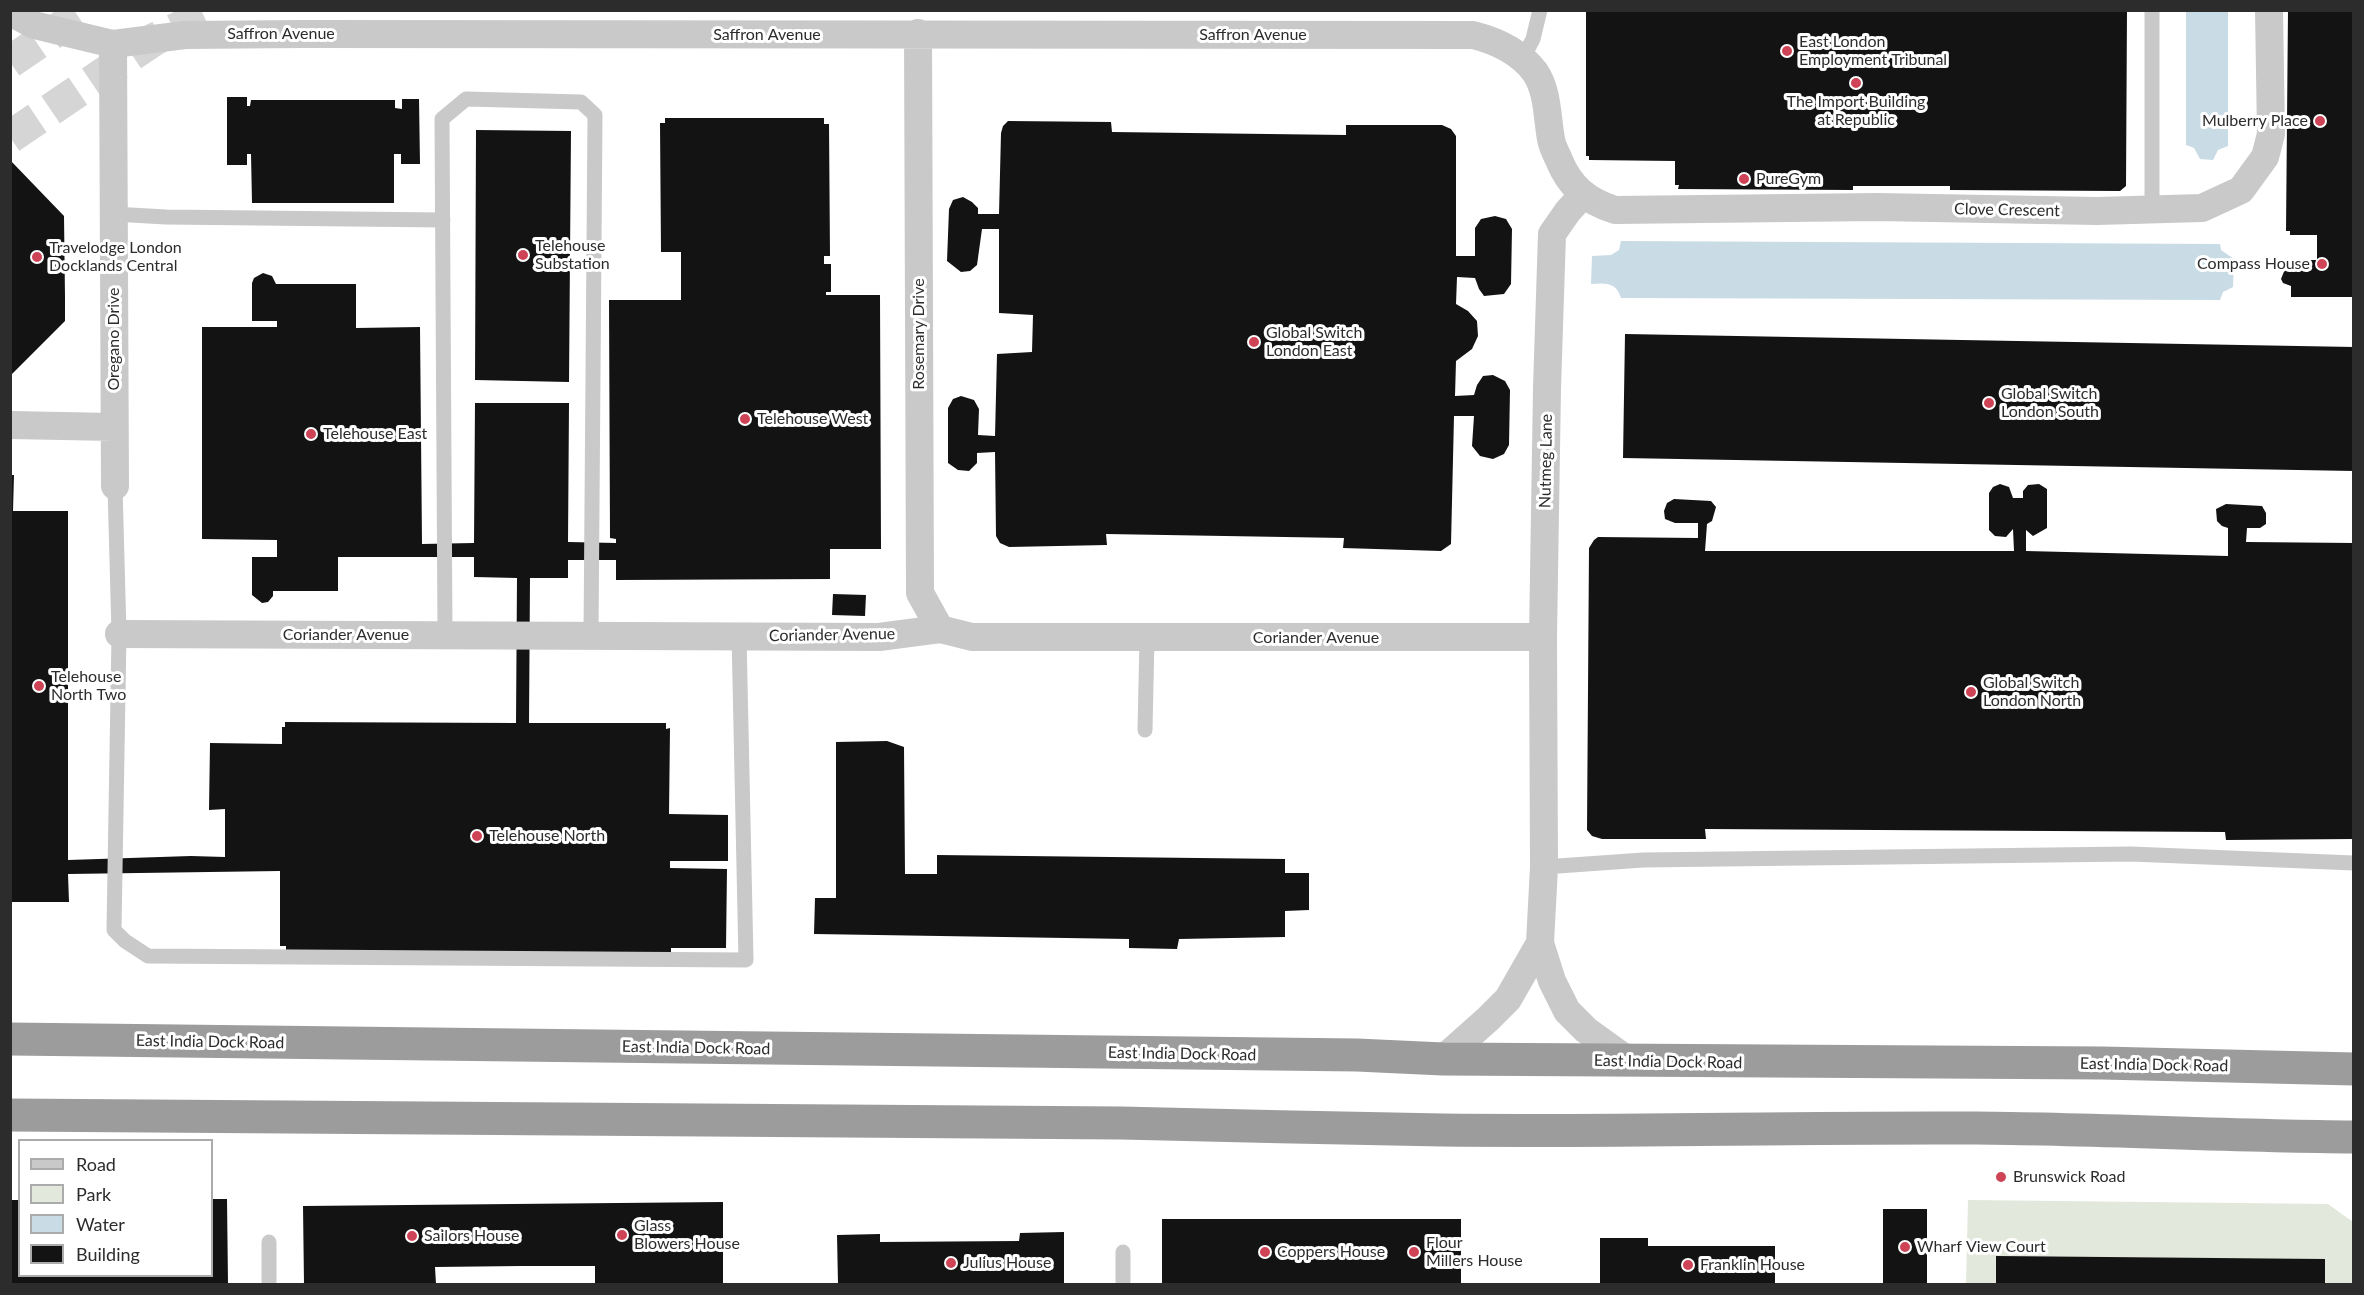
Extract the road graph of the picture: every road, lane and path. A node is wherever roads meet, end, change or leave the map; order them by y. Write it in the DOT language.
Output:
graph roads {
  1 [pos="1540,10"];
  2 [pos="2152,10"];
  3 [pos="2269,10"];
  4 [pos="10,12"];
  5 [pos="918,33"];
  6 [pos="112,44"];
  7 [pos="1523,58"];
  8 [pos="1583,195"];
  9 [pos="2152,209"];
  10 [pos="113,214"];
  11 [pos="443,220"];
  12 [pos="10,425"];
  13 [pos="114,427"];
  14 [pos="114,486"];
  15 [pos="940,629"];
  16 [pos="119,634"];
  17 [pos="445,635"];
  18 [pos="591,635"];
  19 [pos="739,635"];
  20 [pos="1544,637"];
  21 [pos="1147,638"];
  22 [pos="1145,730"];
  23 [pos="2354,863"];
  24 [pos="1544,867"];
  25 [pos="1540,943"];
  26 [pos="10,1039"];
  27 [pos="1443,1059"];
  28 [pos="1629,1061"];
  29 [pos="2354,1069"];
  30 [pos="10,1116"];
  31 [pos="2354,1137"];
  32 [pos="269,1242"];
  33 [pos="1123,1252"];
  34 [pos="269,1284"];
  35 [pos="1123,1284"];
  1 -- 7 [label="lane"];
  2 -- 9 [label="lane"];
  3 -- 9 [label="street, Clove Crescent"];
  4 -- 6 [label="street, Saffron Avenue"];
  5 -- 6 [label="street, Saffron Avenue"];
  5 -- 7 [label="street, Saffron Avenue"];
  5 -- 15 [label="street, Rosemary Drive"];
  6 -- 10 [label="street, Oregano Drive"];
  7 -- 8 [label="street"];
  8 -- 9 [label="street, Clove Crescent"];
  8 -- 20 [label="street, Nutmeg Lane"];
  10 -- 11 [label="lane"];
  10 -- 13 [label="street, Oregano Drive"];
  11 -- 17 [label="lane"];
  11 -- 18 [label="lane"];
  12 -- 13 [label="street"];
  13 -- 14 [label="street, Oregano Drive"];
  14 -- 16 [label="lane, Oregano Drive"];
  15 -- 19 [label="street, Coriander Avenue"];
  15 -- 21 [label="street, Coriander Avenue"];
  16 -- 17 [label="street, Coriander Avenue"];
  16 -- 19 [label="lane, Oregano Drive"];
  17 -- 18 [label="street, Coriander Avenue"];
  18 -- 19 [label="street, Coriander Avenue"];
  20 -- 21 [label="street, Coriander Avenue"];
  20 -- 24 [label="street, Nutmeg Lane"];
  21 -- 22 [label="lane"];
  23 -- 24 [label="lane"];
  24 -- 25 [label="street, Nutmeg Lane"];
  25 -- 27 [label="street, Nutmeg Lane"];
  25 -- 28 [label="street, Nutmeg Lane"];
  26 -- 27 [label="highway, East India Dock Road"];
  27 -- 28 [label="highway, East India Dock Road"];
  28 -- 29 [label="highway, East India Dock Road"];
  30 -- 31 [label="highway"];
  32 -- 34 [label="lane"];
  33 -- 35 [label="lane"];
}
